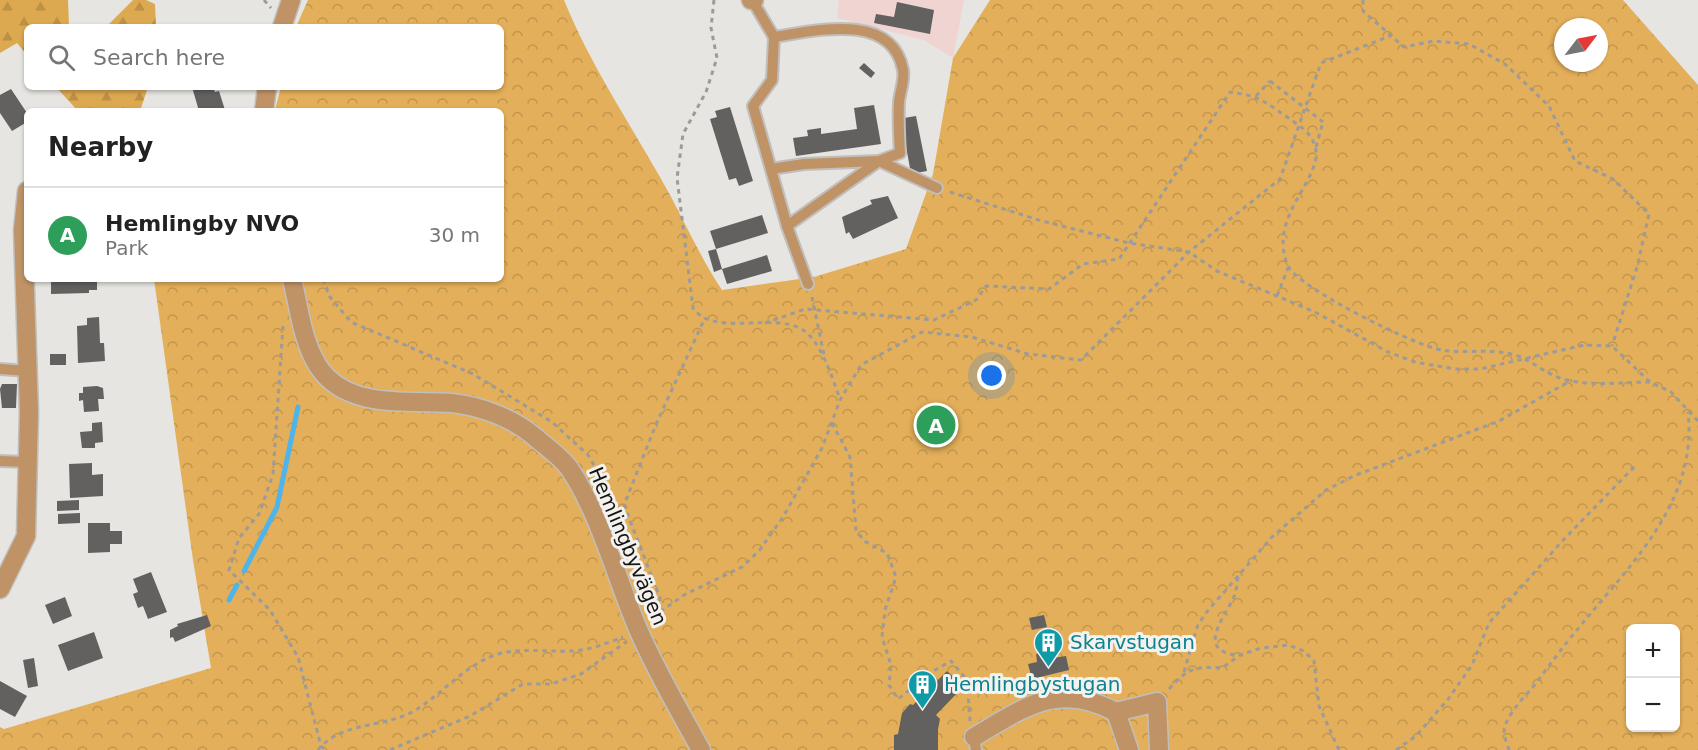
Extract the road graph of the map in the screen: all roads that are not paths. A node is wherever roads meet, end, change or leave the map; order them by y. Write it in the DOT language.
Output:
graph roads {
  1 [pos="291,0"];
  2 [pos="752,0"];
  3 [pos="283,24"];
  4 [pos="774,37"];
  5 [pos="267,90"];
  6 [pos="264,108"];
  7 [pos="879,161"];
  8 [pos="771,170"];
  9 [pos="937,188"];
  10 [pos="24,220"];
  11 [pos="787,226"];
  12 [pos="24,258"];
  13 [pos="25,282"];
  14 [pos="293,282"];
  15 [pos="808,284"];
  16 [pos="0,369"];
  17 [pos="28,371"];
  18 [pos="0,461"];
  19 [pos="28,462"];
  20 [pos="0,589"];
  21 [pos="1116,712"];
  22 [pos="975,744"];
  23 [pos="701,750"];
  24 [pos="1130,750"];
  25 [pos="1159,750"];
  1 -- 3 [label="street"];
  2 -- 4 [label="lane"];
  4 -- 7 [label="lane"];
  4 -- 8 [label="lane"];
  5 -- 6 [label="street"];
  7 -- 8 [label="lane"];
  7 -- 9 [label="lane"];
  7 -- 11 [label="lane"];
  8 -- 11 [label="lane"];
  10 -- 12 [label="street"];
  11 -- 15 [label="lane"];
  13 -- 17 [label="street"];
  14 -- 23 [label="street, Hemlingbyvägen"];
  16 -- 17 [label="lane"];
  17 -- 19 [label="street"];
  18 -- 19 [label="lane"];
  19 -- 20 [label="street"];
  21 -- 22 [label="street"];
  21 -- 24 [label="street"];
  21 -- 25 [label="street"];
}
